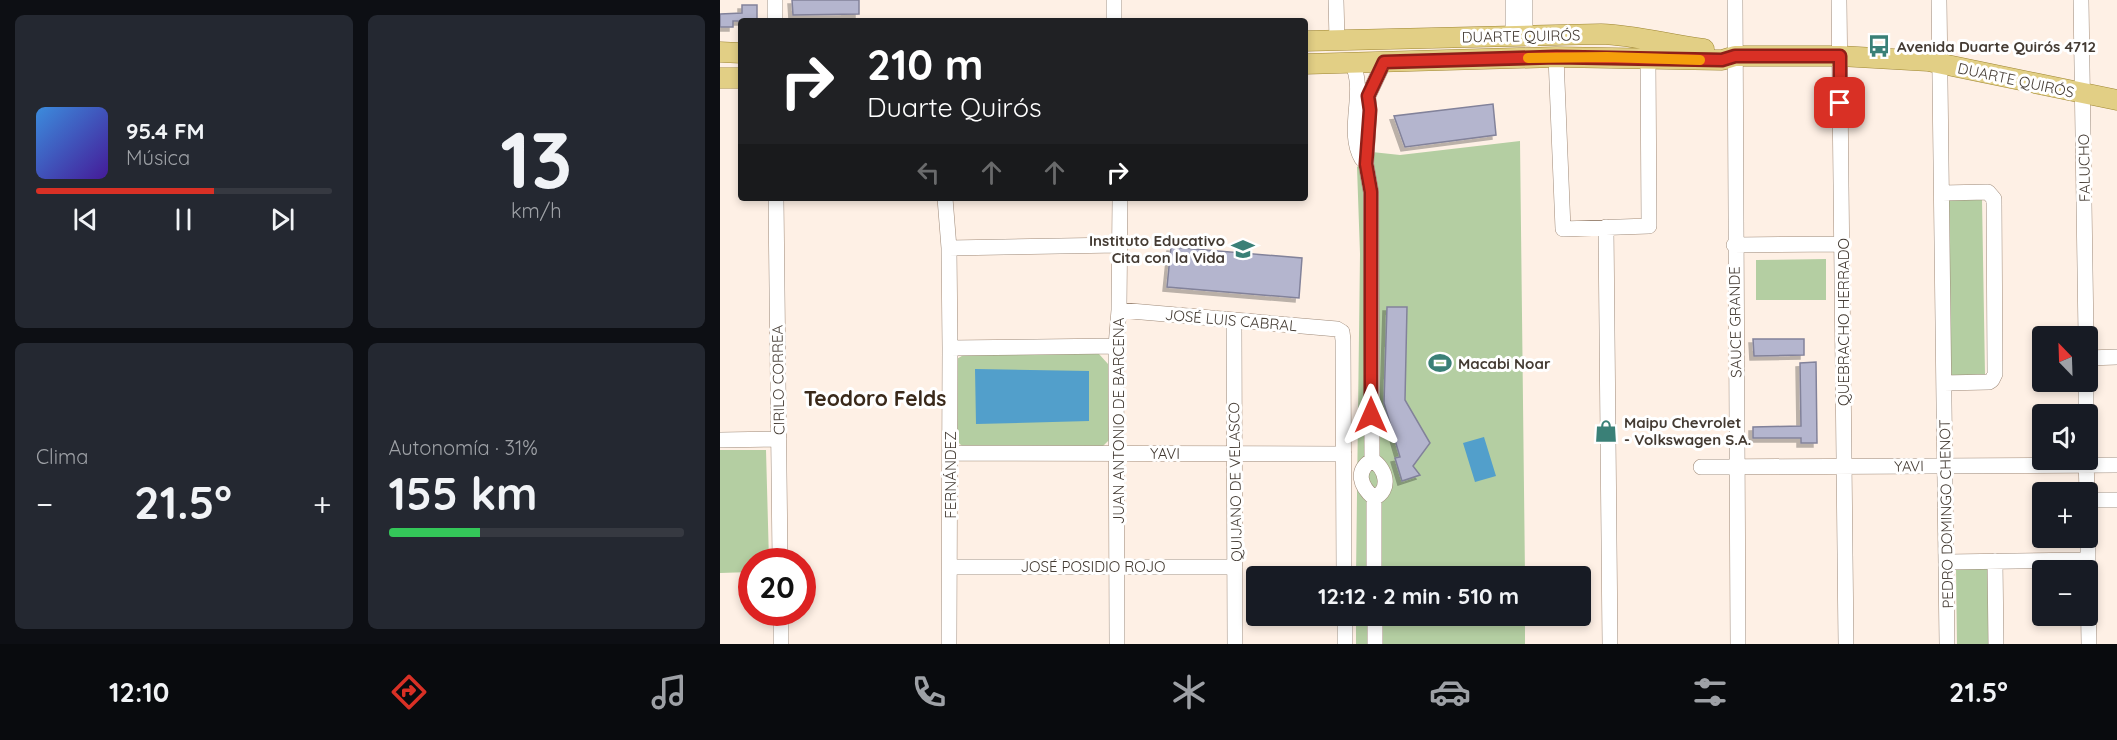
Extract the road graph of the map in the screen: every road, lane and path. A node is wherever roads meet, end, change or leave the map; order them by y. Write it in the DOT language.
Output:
graph roads {
  1 [pos="775,0"];
  2 [pos="1114,0"];
  3 [pos="1336,0"];
  4 [pos="1513,0"];
  5 [pos="1525,0"];
  6 [pos="1735,0"];
  7 [pos="1839,0"];
  8 [pos="1939,0"];
  9 [pos="2081,0"];
  10 [pos="775,18"];
  11 [pos="1114,18"];
  12 [pos="1519,35"];
  13 [pos="1337,40"];
  14 [pos="1308,41"];
  15 [pos="720,52"];
  16 [pos="738,53"];
  17 [pos="1735,56"];
  18 [pos="1840,56"];
  19 [pos="1556,57"];
  20 [pos="1648,58"];
  21 [pos="1384,62"];
  22 [pos="1352,63"];
  23 [pos="1308,64"];
  24 [pos="1939,64"];
  25 [pos="720,78"];
  26 [pos="738,78"];
  27 [pos="2083,94"];
  28 [pos="2117,100"];
  29 [pos="1366,164"];
  30 [pos="1942,193"];
  31 [pos="777,201"];
  32 [pos="945,201"];
  33 [pos="1120,201"];
  34 [pos="1606,227"];
  35 [pos="1842,243"];
  36 [pos="1119,245"];
  37 [pos="1734,246"];
  38 [pos="949,248"];
  39 [pos="1119,310"];
  40 [pos="1234,320"];
  41 [pos="2086,326"];
  42 [pos="1116,346"];
  43 [pos="950,348"];
  44 [pos="2117,357"];
  45 [pos="2098,358"];
  46 [pos="1944,383"];
  47 [pos="779,439"];
  48 [pos="720,440"];
  49 [pos="950,453"];
  50 [pos="1117,453"];
  51 [pos="1234,453"];
  52 [pos="1344,454"];
  53 [pos="1372,460"];
  54 [pos="2032,464"];
  55 [pos="2098,464"];
  56 [pos="1946,465"];
  57 [pos="2117,465"];
  58 [pos="1844,466"];
  59 [pos="1701,467"];
  60 [pos="1737,467"];
  61 [pos="1374,498"];
  62 [pos="2098,500"];
  63 [pos="2117,500"];
  64 [pos="780,548"];
  65 [pos="1995,561"];
  66 [pos="1947,562"];
  67 [pos="2032,564"];
  68 [pos="1118,566"];
  69 [pos="1344,566"];
  70 [pos="1374,566"];
  71 [pos="950,567"];
  72 [pos="1235,567"];
  73 [pos="781,626"];
  74 [pos="1345,626"];
  75 [pos="1375,626"];
  76 [pos="2089,626"];
  77 [pos="781,644"];
  78 [pos="949,644"];
  79 [pos="1117,644"];
  80 [pos="1235,644"];
  81 [pos="1345,644"];
  82 [pos="1375,644"];
  83 [pos="1610,644"];
  84 [pos="1738,644"];
  85 [pos="1846,644"];
  86 [pos="1947,644"];
  87 [pos="1996,644"];
  88 [pos="2089,644"];
  1 -- 10 [label="street"];
  2 -- 11 [label="street"];
  3 -- 13 [label="street"];
  4 -- 12 [label="street"];
  5 -- 12 [label="street"];
  6 -- 17 [label="street, SAUCE GRANDE"];
  7 -- 18 [label="street, QUEBRACHO HERRADO"];
  8 -- 24 [label="street, PEDRO DOMINGO CHENOT"];
  9 -- 27 [label="street, FALUCHO"];
  12 -- 13 [label="main road, DUARTE QUIRÓS"];
  12 -- 17 [label="main road, DUARTE QUIRÓS"];
  13 -- 14 [label="main road, DUARTE QUIRÓS"];
  15 -- 16 [label="main road"];
  17 -- 18 [label="main road, DUARTE QUIRÓS"];
  17 -- 20 [label="main road, DUARTE QUIRÓS"];
  17 -- 37 [label="street, SAUCE GRANDE"];
  18 -- 24 [label="main road, DUARTE QUIRÓS"];
  18 -- 35 [label="street, QUEBRACHO HERRADO"];
  19 -- 20 [label="main road, DUARTE QUIRÓS"];
  19 -- 21 [label="main road, DUARTE QUIRÓS"];
  19 -- 34 [label="street"];
  20 -- 34 [label="street"];
  21 -- 22 [label="main road, DUARTE QUIRÓS"];
  21 -- 29 [label="street"];
  22 -- 23 [label="main road, DUARTE QUIRÓS"];
  22 -- 29 [label="street"];
  24 -- 27 [label="main road, DUARTE QUIRÓS"];
  24 -- 30 [label="street, PEDRO DOMINGO CHENOT"];
  25 -- 26 [label="main road"];
  27 -- 28 [label="main road, DUARTE QUIRÓS"];
  27 -- 41 [label="street, FALUCHO"];
  29 -- 53 [label="street"];
  30 -- 46 [label="street, PEDRO DOMINGO CHENOT"];
  30 -- 46 [label="street"];
  31 -- 47 [label="street, CIRILO CORREA"];
  32 -- 38 [label="street, FERNÁNDEZ"];
  33 -- 36 [label="street, JUAN ANTONIO DE BARCENA"];
  34 -- 83 [label="street"];
  35 -- 37 [label="street"];
  35 -- 58 [label="street, QUEBRACHO HERRADO"];
  36 -- 38 [label="street"];
  36 -- 39 [label="street, JUAN ANTONIO DE BARCENA"];
  37 -- 60 [label="street, SAUCE GRANDE"];
  38 -- 43 [label="street, FERNÁNDEZ"];
  39 -- 40 [label="street, JOSÉ LUIS CABRAL"];
  39 -- 42 [label="street, JUAN ANTONIO DE BARCENA"];
  40 -- 51 [label="street, QUIJANO DE VELASCO"];
  40 -- 52 [label="street, JOSÉ LUIS CABRAL"];
  42 -- 43 [label="street"];
  42 -- 50 [label="street, JUAN ANTONIO DE BARCENA"];
  43 -- 49 [label="street, FERNÁNDEZ"];
  44 -- 45 [label="street"];
  46 -- 56 [label="street, PEDRO DOMINGO CHENOT"];
  47 -- 48 [label="street"];
  47 -- 64 [label="street, CIRILO CORREA"];
  49 -- 50 [label="street, YAVI"];
  49 -- 71 [label="street, FERNÁNDEZ"];
  50 -- 51 [label="street, YAVI"];
  50 -- 68 [label="street, JUAN ANTONIO DE BARCENA"];
  51 -- 52 [label="street, YAVI"];
  51 -- 72 [label="street, QUIJANO DE VELASCO"];
  52 -- 69 [label="street"];
  53 -- 61 [label="street"];
  53 -- 61 [label="street"];
  54 -- 56 [label="street, YAVI"];
  55 -- 57 [label="street, YAVI"];
  56 -- 58 [label="street, YAVI"];
  56 -- 66 [label="street, PEDRO DOMINGO CHENOT"];
  58 -- 60 [label="street, YAVI"];
  58 -- 85 [label="street, QUEBRACHO HERRADO"];
  59 -- 60 [label="street, YAVI"];
  60 -- 84 [label="street, SAUCE GRANDE"];
  61 -- 70 [label="street"];
  62 -- 63 [label="street"];
  65 -- 66 [label="street"];
  65 -- 67 [label="street"];
  65 -- 87 [label="street"];
  66 -- 86 [label="street, PEDRO DOMINGO CHENOT"];
  68 -- 71 [label="street, JOSÉ POSIDIO ROJO"];
  68 -- 72 [label="street, JOSÉ POSIDIO ROJO"];
  68 -- 79 [label="street, JUAN ANTONIO DE BARCENA"];
  71 -- 78 [label="street, FERNÁNDEZ"];
  72 -- 80 [label="street, QUIJANO DE VELASCO"];
  73 -- 77 [label="street"];
  74 -- 81 [label="street"];
  75 -- 82 [label="street"];
  76 -- 88 [label="street"];
}
